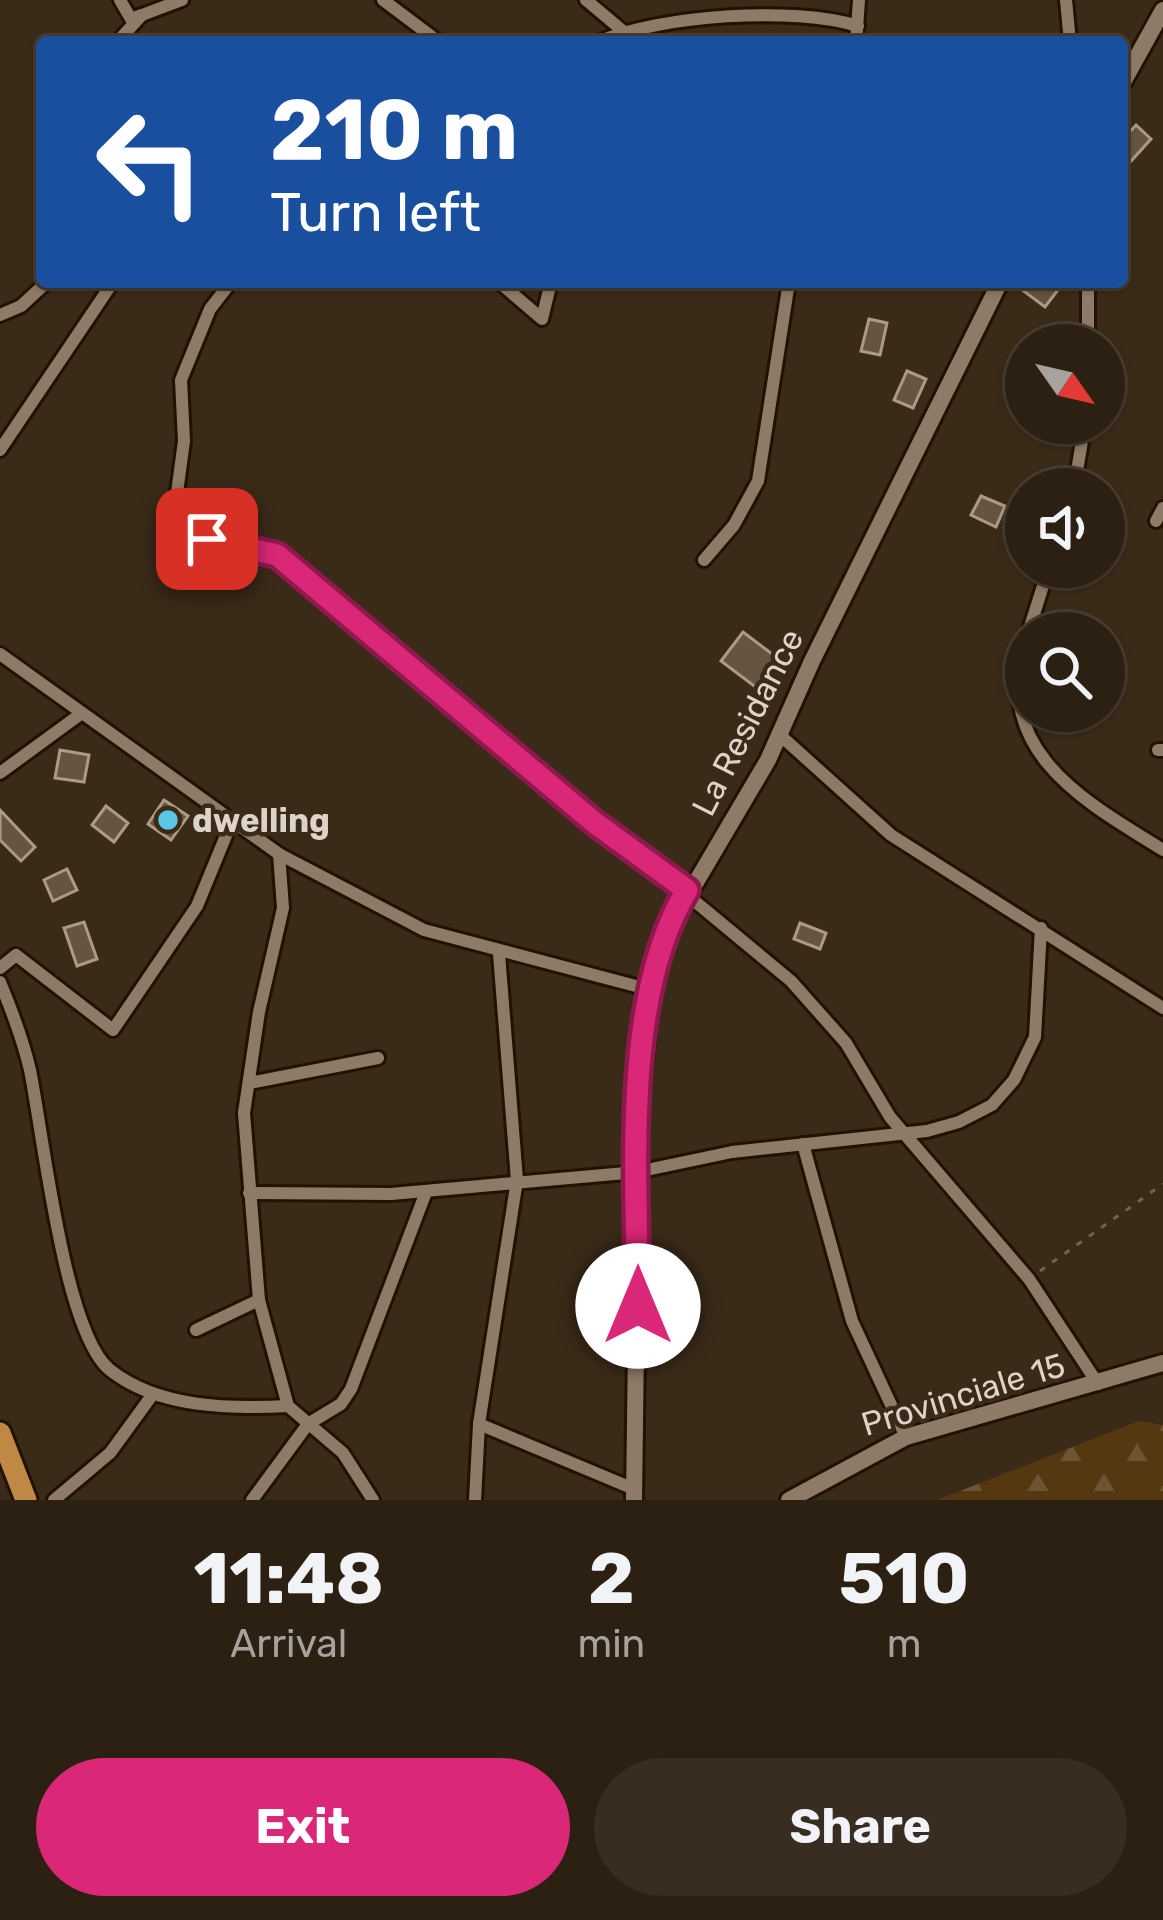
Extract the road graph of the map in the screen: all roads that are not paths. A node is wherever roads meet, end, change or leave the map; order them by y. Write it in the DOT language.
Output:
graph roads {
  1 [pos="120,0"];
  2 [pos="182,0"];
  3 [pos="382,0"];
  4 [pos="586,0"];
  5 [pos="859,0"];
  6 [pos="1066,0"];
  7 [pos="1163,10"];
  8 [pos="142,15"];
  9 [pos="858,26"];
  10 [pos="623,31"];
  11 [pos="123,36"];
  12 [pos="431,36"];
  13 [pos="612,36"];
  14 [pos="857,36"];
  15 [pos="1069,36"];
  16 [pos="1128,73"];
  17 [pos="40,288"];
  18 [pos="109,288"];
  19 [pos="226,288"];
  20 [pos="506,288"];
  21 [pos="550,288"];
  22 [pos="788,288"];
  23 [pos="997,288"];
  24 [pos="1088,288"];
  25 [pos="0,315"];
  26 [pos="1088,324"];
  27 [pos="0,450"];
  28 [pos="704,560"];
  29 [pos="0,654"];
  30 [pos="82,713"];
  31 [pos="1034,732"];
  32 [pos="781,736"];
  33 [pos="0,773"];
  34 [pos="232,821"];
  35 [pos="1163,850"];
  36 [pos="279,854"];
  37 [pos="687,890"];
  38 [pos="1041,928"];
  39 [pos="499,954"];
  40 [pos="0,968"];
  41 [pos="0,982"];
  42 [pos="651,990"];
  43 [pos="1163,1008"];
  44 [pos="14,1017"];
  45 [pos="0,1025"];
  46 [pos="378,1058"];
  47 [pos="248,1083"];
  48 [pos="905,1133"];
  49 [pos="803,1144"];
  50 [pos="638,1172"];
  51 [pos="517,1180"];
  52 [pos="426,1192"];
  53 [pos="249,1193"];
  54 [pos="259,1300"];
  55 [pos="196,1330"];
  56 [pos="1163,1363"];
  57 [pos="1098,1384"];
  58 [pos="153,1394"];
  59 [pos="287,1406"];
  60 [pos="308,1424"];
  61 [pos="479,1424"];
  62 [pos="0,1433"];
  63 [pos="906,1437"];
  64 [pos="8,1479"];
  65 [pos="634,1494"];
  66 [pos="26,1500"];
  67 [pos="54,1500"];
  68 [pos="252,1500"];
  69 [pos="373,1500"];
  70 [pos="475,1500"];
  71 [pos="789,1500"];
  1 -- 8 [label="street"];
  2 -- 8 [label="street"];
  3 -- 12 [label="street"];
  4 -- 10 [label="street"];
  5 -- 9 [label="street"];
  6 -- 15 [label="street"];
  7 -- 16 [label="street"];
  8 -- 11 [label="street"];
  9 -- 10 [label="street"];
  9 -- 14 [label="street"];
  10 -- 13 [label="street"];
  17 -- 25 [label="street"];
  18 -- 27 [label="street"];
  19 -- 37 [label="street"];
  20 -- 21 [label="street"];
  22 -- 28 [label="street"];
  23 -- 32 [label="street, La Residance"];
  24 -- 26 [label="street"];
  29 -- 30 [label="street"];
  30 -- 33 [label="street"];
  30 -- 34 [label="street"];
  31 -- 35 [label="street"];
  32 -- 37 [label="street, La Residance"];
  32 -- 38 [label="street"];
  34 -- 36 [label="street"];
  34 -- 40 [label="street"];
  36 -- 39 [label="street"];
  36 -- 47 [label="street"];
  37 -- 42 [label="street, La Residance"];
  37 -- 48 [label="street"];
  38 -- 43 [label="street"];
  38 -- 48 [label="street"];
  39 -- 42 [label="street"];
  39 -- 51 [label="street"];
  41 -- 44 [label="street"];
  42 -- 50 [label="street, La Residance"];
  44 -- 45 [label="street"];
  44 -- 58 [label="street"];
  46 -- 47 [label="street"];
  47 -- 53 [label="street"];
  48 -- 49 [label="street"];
  48 -- 57 [label="street"];
  49 -- 50 [label="street"];
  49 -- 63 [label="street"];
  50 -- 51 [label="street"];
  50 -- 65 [label="street, La Residance"];
  51 -- 52 [label="street"];
  51 -- 61 [label="street"];
  52 -- 53 [label="street"];
  52 -- 60 [label="street"];
  53 -- 54 [label="street"];
  54 -- 55 [label="street"];
  54 -- 59 [label="street"];
  56 -- 57 [label="street, Provinciale 15"];
  57 -- 63 [label="street, Provinciale 15"];
  58 -- 59 [label="street"];
  58 -- 67 [label="street"];
  59 -- 60 [label="street"];
  60 -- 68 [label="street"];
  60 -- 69 [label="street"];
  61 -- 65 [label="street"];
  61 -- 70 [label="street"];
  62 -- 64 [label="highway"];
  63 -- 71 [label="street, Provinciale 15"];
  64 -- 66 [label="highway"];
}
